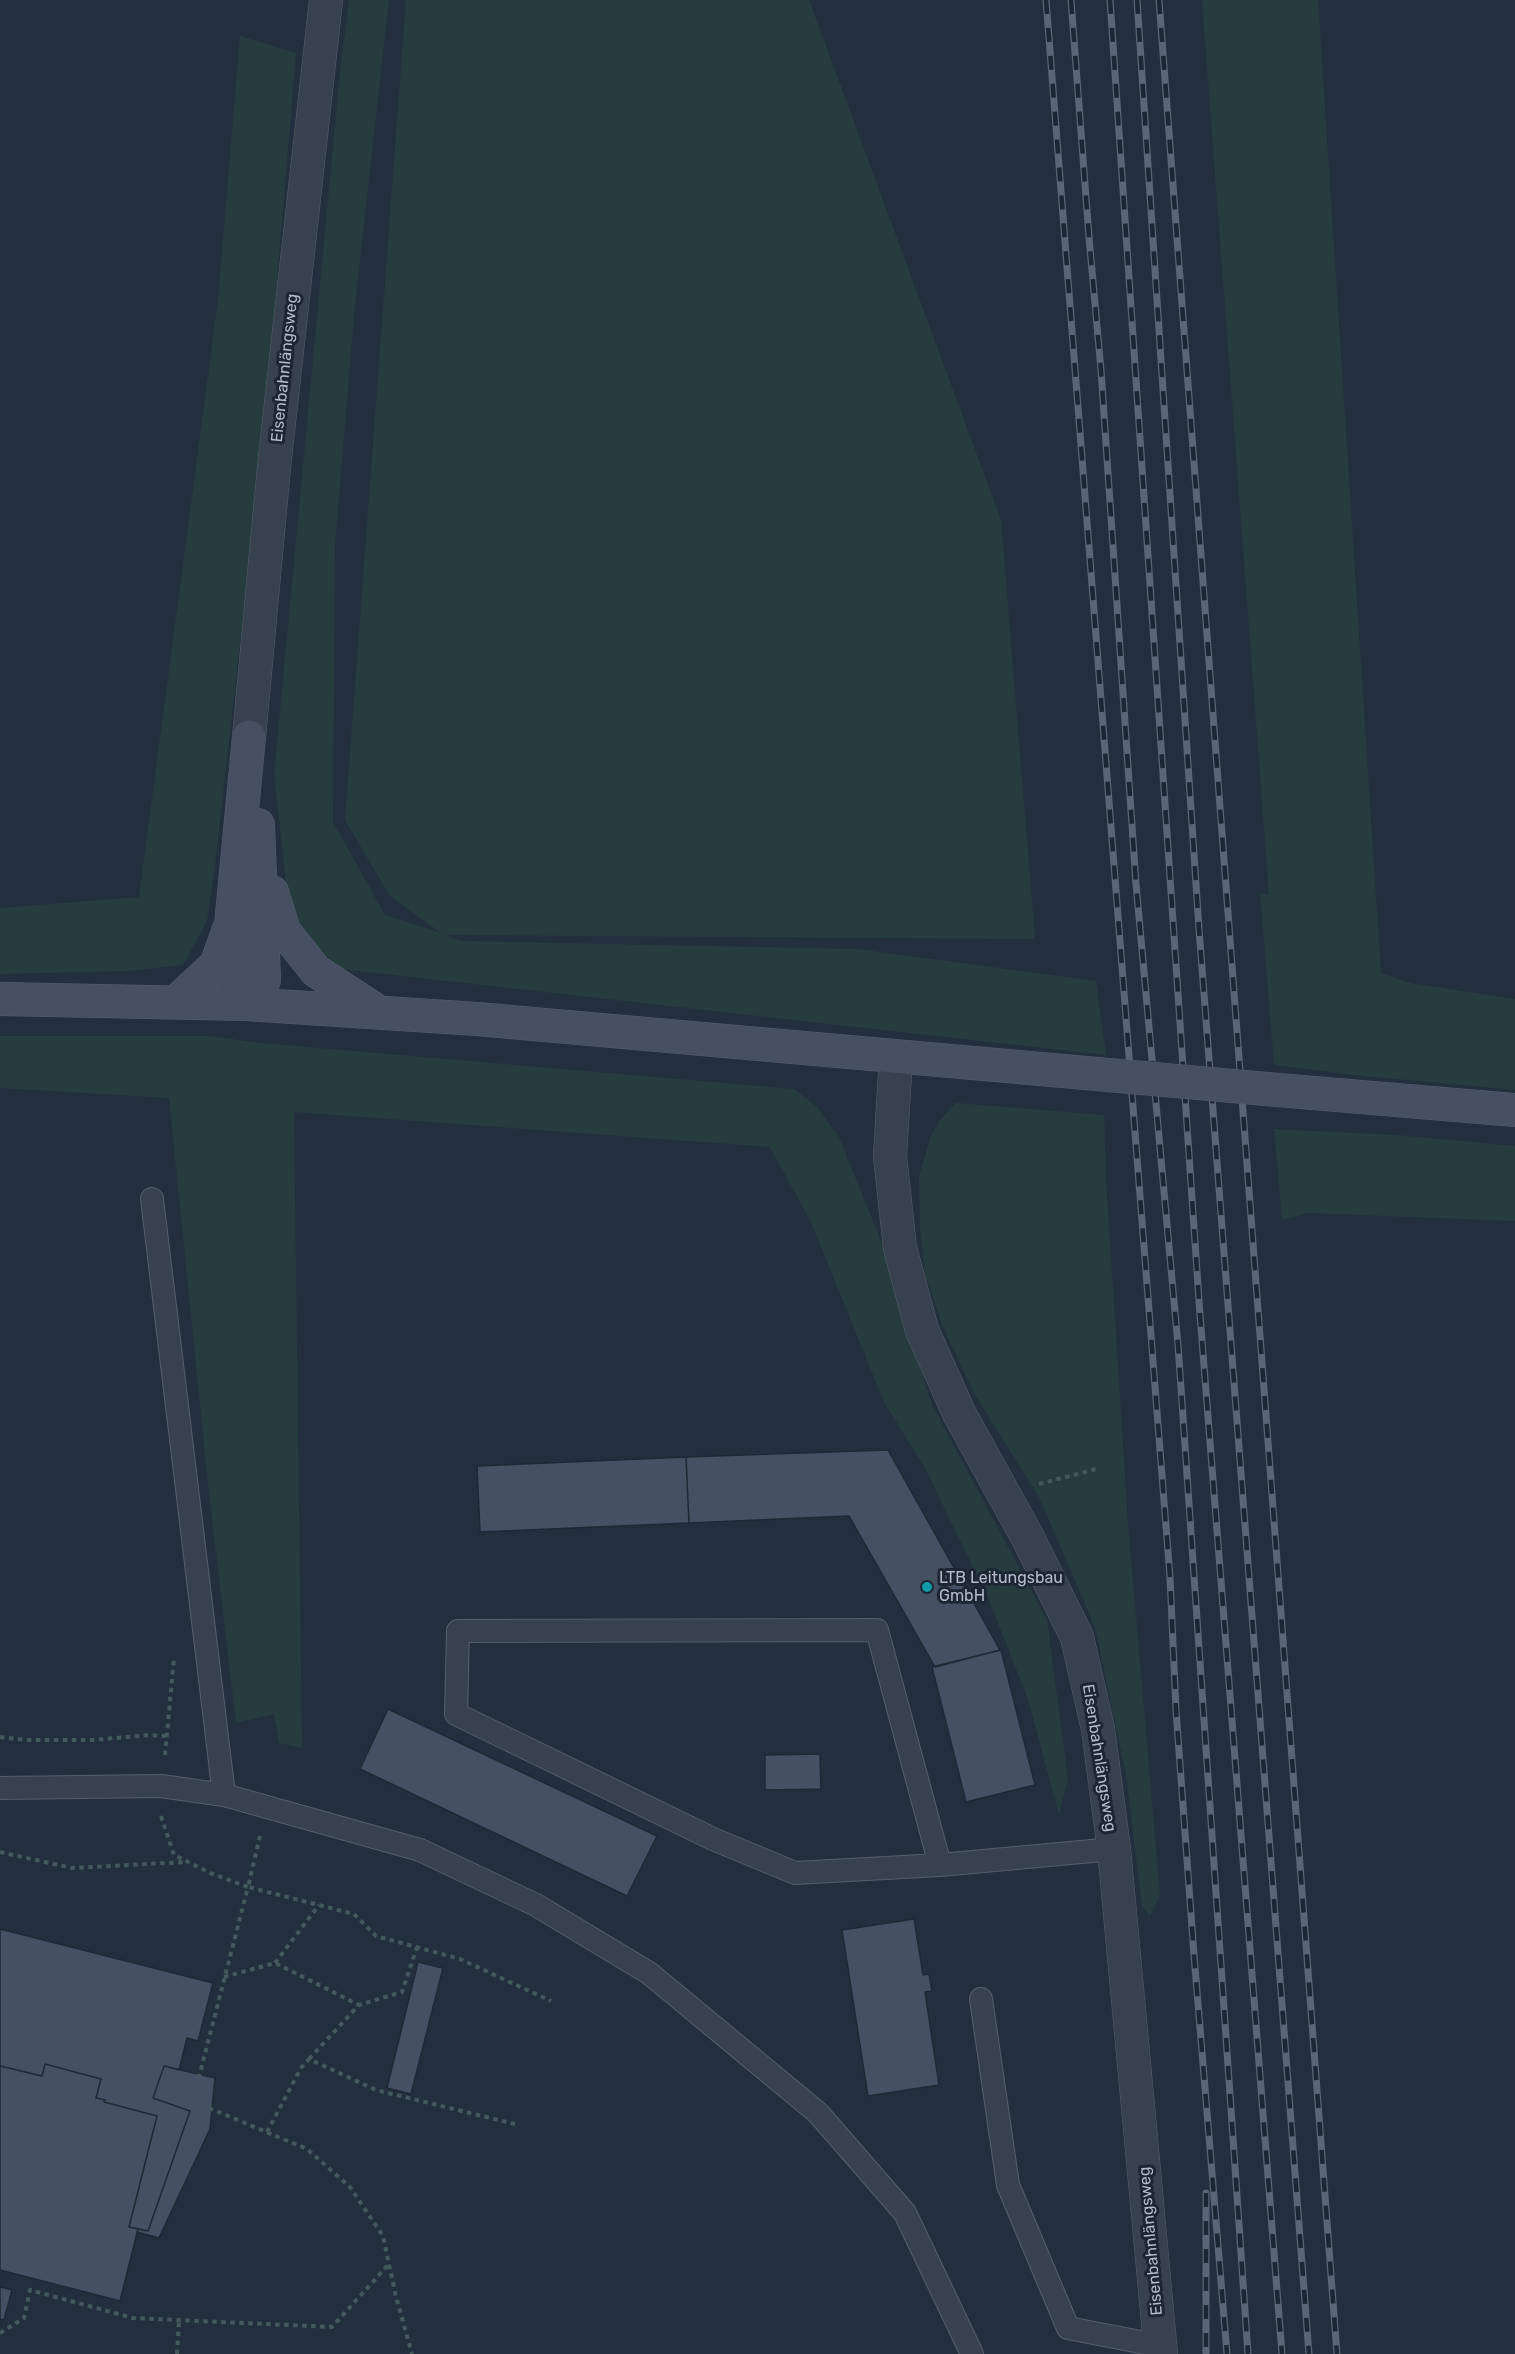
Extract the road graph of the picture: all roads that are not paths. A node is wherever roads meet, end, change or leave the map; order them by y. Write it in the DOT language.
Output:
graph roads {
  1 [pos="326,0"];
  2 [pos="249,737"];
  3 [pos="258,825"];
  4 [pos="231,925"];
  5 [pos="0,999"];
  6 [pos="176,1002"];
  7 [pos="246,1004"];
  8 [pos="378,1012"];
  9 [pos="896,1057"];
  10 [pos="1515,1110"];
  11 [pos="152,1199"];
  12 [pos="0,1788"];
  13 [pos="224,1795"];
  14 [pos="1114,1849"];
  15 [pos="940,1865"];
  16 [pos="981,2000"];
  17 [pos="1161,2350"];
  18 [pos="972,2354"];
  1 -- 2 [label="street, Eisenbahnlängsweg"];
  2 -- 3 [label="street"];
  2 -- 4 [label="street"];
  3 -- 7 [label="street"];
  3 -- 8 [label="street"];
  4 -- 6 [label="street"];
  4 -- 7 [label="street"];
  5 -- 6 [label="street"];
  6 -- 7 [label="street"];
  7 -- 8 [label="street"];
  8 -- 9 [label="street"];
  9 -- 10 [label="street, bridge"];
  9 -- 14 [label="street, Eisenbahnlängsweg"];
  11 -- 13 [label="lane"];
  12 -- 13 [label="lane"];
  13 -- 18 [label="lane"];
  14 -- 15 [label="lane"];
  14 -- 17 [label="street, Eisenbahnlängsweg"];
  15 -- 15 [label="lane"];
  16 -- 17 [label="lane"];
}
